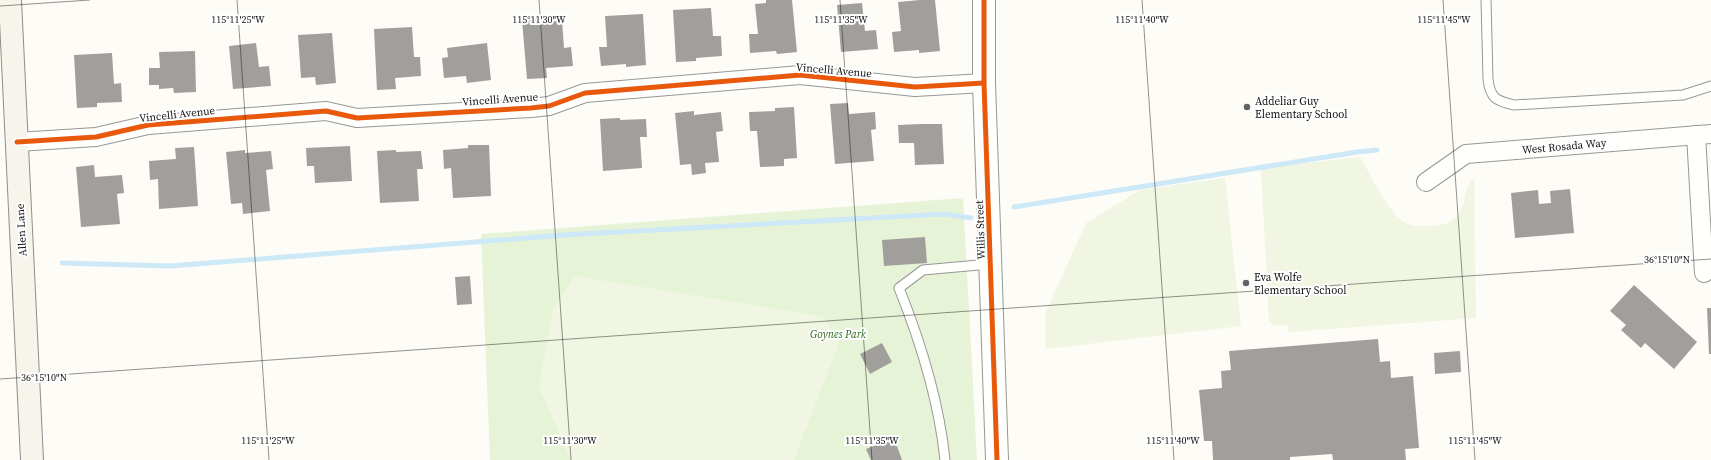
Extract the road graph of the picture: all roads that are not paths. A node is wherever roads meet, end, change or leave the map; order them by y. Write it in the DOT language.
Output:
graph roads {
  1 [pos="984,0"];
  2 [pos="1486,0"];
  3 [pos="7,13"];
  4 [pos="984,83"];
  5 [pos="1711,86"];
  6 [pos="1704,135"];
  7 [pos="17,142"];
  8 [pos="1426,182"];
  9 [pos="991,264"];
  10 [pos="1704,273"];
  11 [pos="32,460"];
  12 [pos="945,460"];
  13 [pos="997,460"];
  1 -- 4 [label="street, Willis Street"];
  2 -- 5 [label="lane"];
  3 -- 7 [label="main road, Allen Lane"];
  4 -- 7 [label="street, Vincelli Avenue"];
  4 -- 9 [label="street, Willis Street"];
  6 -- 8 [label="street, West Rosada Way"];
  6 -- 10 [label="street"];
  7 -- 11 [label="main road, Allen Lane"];
  9 -- 12 [label="lane"];
  9 -- 13 [label="street, Willis Street"];
}
